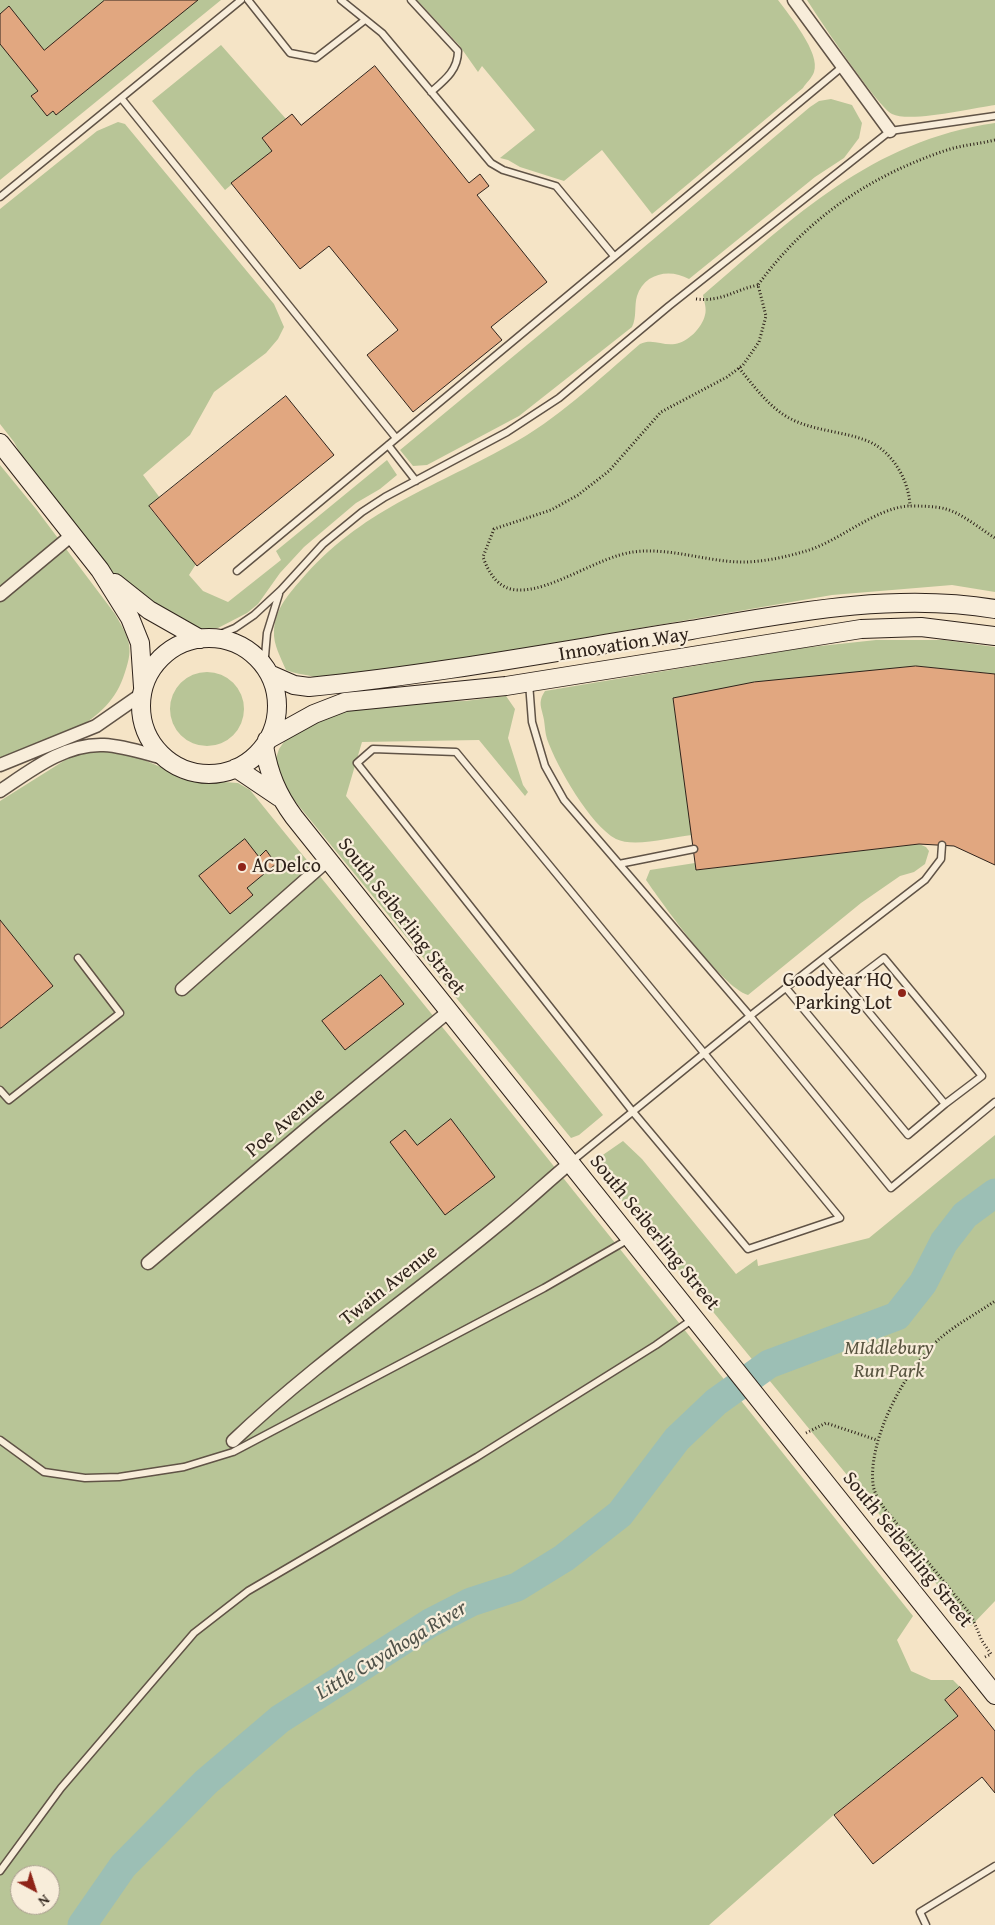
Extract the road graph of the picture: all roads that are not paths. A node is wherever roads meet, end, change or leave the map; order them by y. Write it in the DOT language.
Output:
graph roads {
  1 [pos="241,0"];
  2 [pos="248,0"];
  3 [pos="341,0"];
  4 [pos="411,0"];
  5 [pos="794,0"];
  6 [pos="365,20"];
  7 [pos="842,66"];
  8 [pos="431,92"];
  9 [pos="121,98"];
  10 [pos="995,116"];
  11 [pos="890,131"];
  12 [pos="0,197"];
  13 [pos="614,256"];
  14 [pos="396,438"];
  15 [pos="0,443"];
  16 [pos="388,445"];
  17 [pos="416,480"];
  18 [pos="72,535"];
  19 [pos="100,570"];
  20 [pos="237,571"];
  21 [pos="281,590"];
  22 [pos="0,595"];
  23 [pos="995,609"];
  24 [pos="995,636"];
  25 [pos="206,639"];
  26 [pos="267,671"];
  27 [pos="528,682"];
  28 [pos="143,692"];
  29 [pos="266,743"];
  30 [pos="167,760"];
  31 [pos="0,765"];
  32 [pos="236,768"];
  33 [pos="0,792"];
  34 [pos="280,798"];
  35 [pos="942,846"];
  36 [pos="694,850"];
  37 [pos="328,860"];
  38 [pos="619,864"];
  39 [pos="78,958"];
  40 [pos="824,958"];
  41 [pos="847,986"];
  42 [pos="786,988"];
  43 [pos="182,989"];
  44 [pos="448,1012"];
  45 [pos="750,1016"];
  46 [pos="706,1052"];
  47 [pos="0,1090"];
  48 [pos="995,1102"];
  49 [pos="945,1104"];
  50 [pos="633,1112"];
  51 [pos="570,1162"];
  52 [pos="630,1238"];
  53 [pos="148,1263"];
  54 [pos="694,1318"];
  55 [pos="0,1440"];
  56 [pos="233,1441"];
  57 [pos="995,1695"];
  58 [pos="995,1866"];
  59 [pos="0,1871"];
  60 [pos="926,1925"];
  1 -- 9 [label="lane"];
  2 -- 6 [label="lane"];
  3 -- 6 [label="lane"];
  4 -- 8 [label="lane"];
  5 -- 7 [label="street"];
  6 -- 8 [label="lane"];
  7 -- 11 [label="street"];
  7 -- 13 [label="lane"];
  8 -- 13 [label="lane"];
  9 -- 12 [label="lane"];
  9 -- 14 [label="lane"];
  10 -- 11 [label="lane"];
  11 -- 17 [label="lane"];
  13 -- 14 [label="lane"];
  14 -- 16 [label="lane"];
  15 -- 18 [label="main road"];
  16 -- 17 [label="lane"];
  16 -- 20 [label="lane"];
  17 -- 21 [label="lane"];
  18 -- 19 [label="main road"];
  18 -- 22 [label="street"];
  19 -- 25 [label="main road"];
  19 -- 28 [label="main road"];
  21 -- 25 [label="lane"];
  21 -- 26 [label="lane"];
  23 -- 26 [label="main road, Innovation Way"];
  24 -- 27 [label="main road, Innovation Way"];
  25 -- 26 [label="main road"];
  25 -- 28 [label="main road"];
  26 -- 29 [label="main road"];
  27 -- 29 [label="main road, Innovation Way"];
  27 -- 38 [label="lane"];
  28 -- 30 [label="main road"];
  28 -- 31 [label="street"];
  29 -- 32 [label="main road"];
  29 -- 34 [label="main road, South Seiberling Street"];
  30 -- 32 [label="main road"];
  30 -- 33 [label="street"];
  32 -- 34 [label="main road, South Seiberling Street"];
  34 -- 37 [label="main road, South Seiberling Street"];
  35 -- 40 [label="lane"];
  36 -- 38 [label="lane"];
  37 -- 43 [label="street"];
  37 -- 44 [label="main road, South Seiberling Street"];
  38 -- 45 [label="lane"];
  39 -- 47 [label="lane"];
  40 -- 41 [label="lane"];
  40 -- 42 [label="lane"];
  41 -- 49 [label="lane"];
  41 -- 49 [label="lane"];
  42 -- 45 [label="lane"];
  42 -- 49 [label="lane"];
  44 -- 51 [label="main road, South Seiberling Street"];
  44 -- 53 [label="street, Poe Avenue"];
  45 -- 46 [label="lane"];
  45 -- 48 [label="lane"];
  46 -- 50 [label="lane"];
  46 -- 50 [label="lane"];
  46 -- 50 [label="lane"];
  50 -- 51 [label="lane"];
  51 -- 52 [label="main road, South Seiberling Street"];
  51 -- 56 [label="street, Twain Avenue"];
  52 -- 54 [label="main road, South Seiberling Street"];
  52 -- 55 [label="lane"];
  54 -- 57 [label="main road, South Seiberling Street"];
  54 -- 59 [label="lane"];
  58 -- 60 [label="lane"];
}
